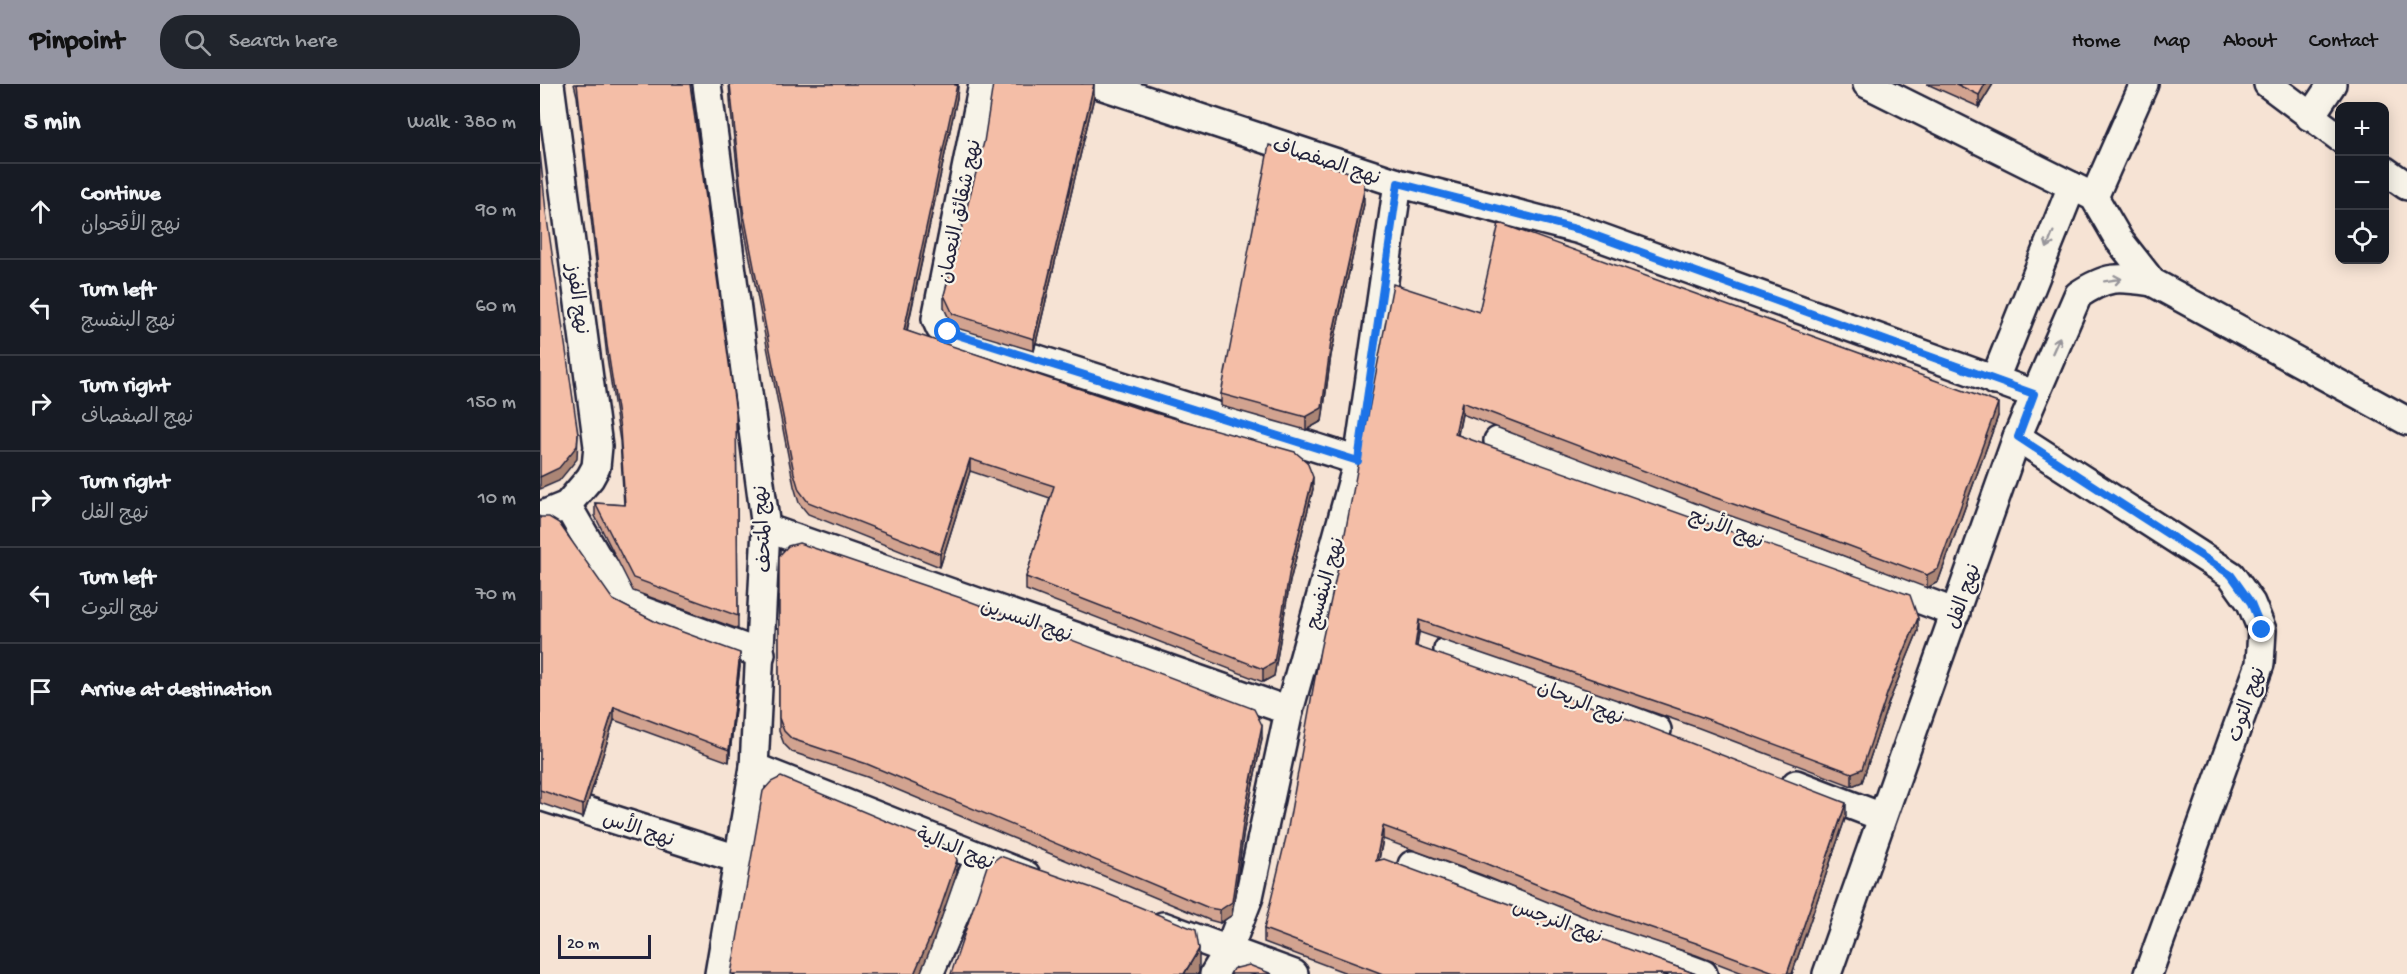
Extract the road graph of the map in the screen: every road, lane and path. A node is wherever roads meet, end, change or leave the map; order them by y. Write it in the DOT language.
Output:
graph roads {
  1 [pos="550,84"];
  2 [pos="707,84"];
  3 [pos="984,84"];
  4 [pos="1097,84"];
  5 [pos="1867,84"];
  6 [pos="2144,84"];
  7 [pos="2268,84"];
  8 [pos="2332,84"];
  9 [pos="2310,117"];
  10 [pos="2335,134"];
  11 [pos="2389,173"];
  12 [pos="1398,183"];
  13 [pos="2407,186"];
  14 [pos="2083,191"];
  15 [pos="2152,282"];
  16 [pos="1994,381"];
  17 [pos="2034,394"];
  18 [pos="2407,421"];
  19 [pos="2018,437"];
  20 [pos="1498,441"];
  21 [pos="1358,461"];
  22 [pos="567,505"];
  23 [pos="540,516"];
  24 [pos="766,528"];
  25 [pos="1956,613"];
  26 [pos="1448,650"];
  27 [pos="761,654"];
  28 [pos="1288,711"];
  29 [pos="1681,740"];
  30 [pos="754,766"];
  31 [pos="1770,774"];
  32 [pos="540,796"];
  33 [pos="1882,817"];
  34 [pos="980,857"];
  35 [pos="738,859"];
  36 [pos="1412,865"];
  37 [pos="1045,882"];
  38 [pos="1142,918"];
  39 [pos="1228,951"];
  40 [pos="719,974"];
  41 [pos="929,974"];
  42 [pos="1214,974"];
  43 [pos="1294,974"];
  44 [pos="1704,974"];
  45 [pos="1827,974"];
  46 [pos="2148,974"];
  1 -- 22 [label="street, نهج الفوز"];
  2 -- 24 [label="street, نهج المتحف"];
  3 -- 21 [label="street, نهج شقائق النعمان"];
  4 -- 12 [label="street, نهج الصفصاف"];
  5 -- 14 [label="street"];
  6 -- 14 [label="street"];
  7 -- 9 [label="street"];
  8 -- 9 [label="street"];
  9 -- 10 [label="street"];
  11 -- 13 [label="street"];
  12 -- 16 [label="street, نهج الصفصاف"];
  12 -- 21 [label="street, نهج البنفسج"];
  14 -- 15 [label="street"];
  14 -- 16 [label="street, one-way"];
  17 -- 15 [label="street, نهج الفل, one-way"];
  15 -- 18 [label="street"];
  16 -- 17 [label="street, نهج الصفصاف"];
  17 -- 19 [label="street, نهج الفل"];
  19 -- 25 [label="street, نهج الفل"];
  19 -- 46 [label="street, نهج التوت"];
  20 -- 25 [label="street, نهج الأرنج"];
  21 -- 28 [label="street, نهج البنفسج"];
  22 -- 23 [label="street"];
  22 -- 27 [label="street"];
  24 -- 27 [label="street, نهج المتحف"];
  24 -- 28 [label="street, نهج النسرين"];
  25 -- 33 [label="street, نهج الفل"];
  26 -- 29 [label="street, نهج الريحان"];
  27 -- 30 [label="street, نهج المتحف"];
  28 -- 39 [label="street, نهج البنفسج"];
  30 -- 34 [label="street, نهج الدالية"];
  30 -- 35 [label="street, نهج المتحف"];
  31 -- 33 [label="street"];
  32 -- 35 [label="street, نهج الأس"];
  33 -- 45 [label="street, نهج الفل"];
  34 -- 37 [label="street, نهج الدالية"];
  34 -- 41 [label="street"];
  35 -- 40 [label="street, نهج المتحف"];
  36 -- 44 [label="street, نهج النرجس"];
  38 -- 39 [label="street"];
  39 -- 42 [label="street, نهج البنفسج"];
  39 -- 43 [label="street"];
}
